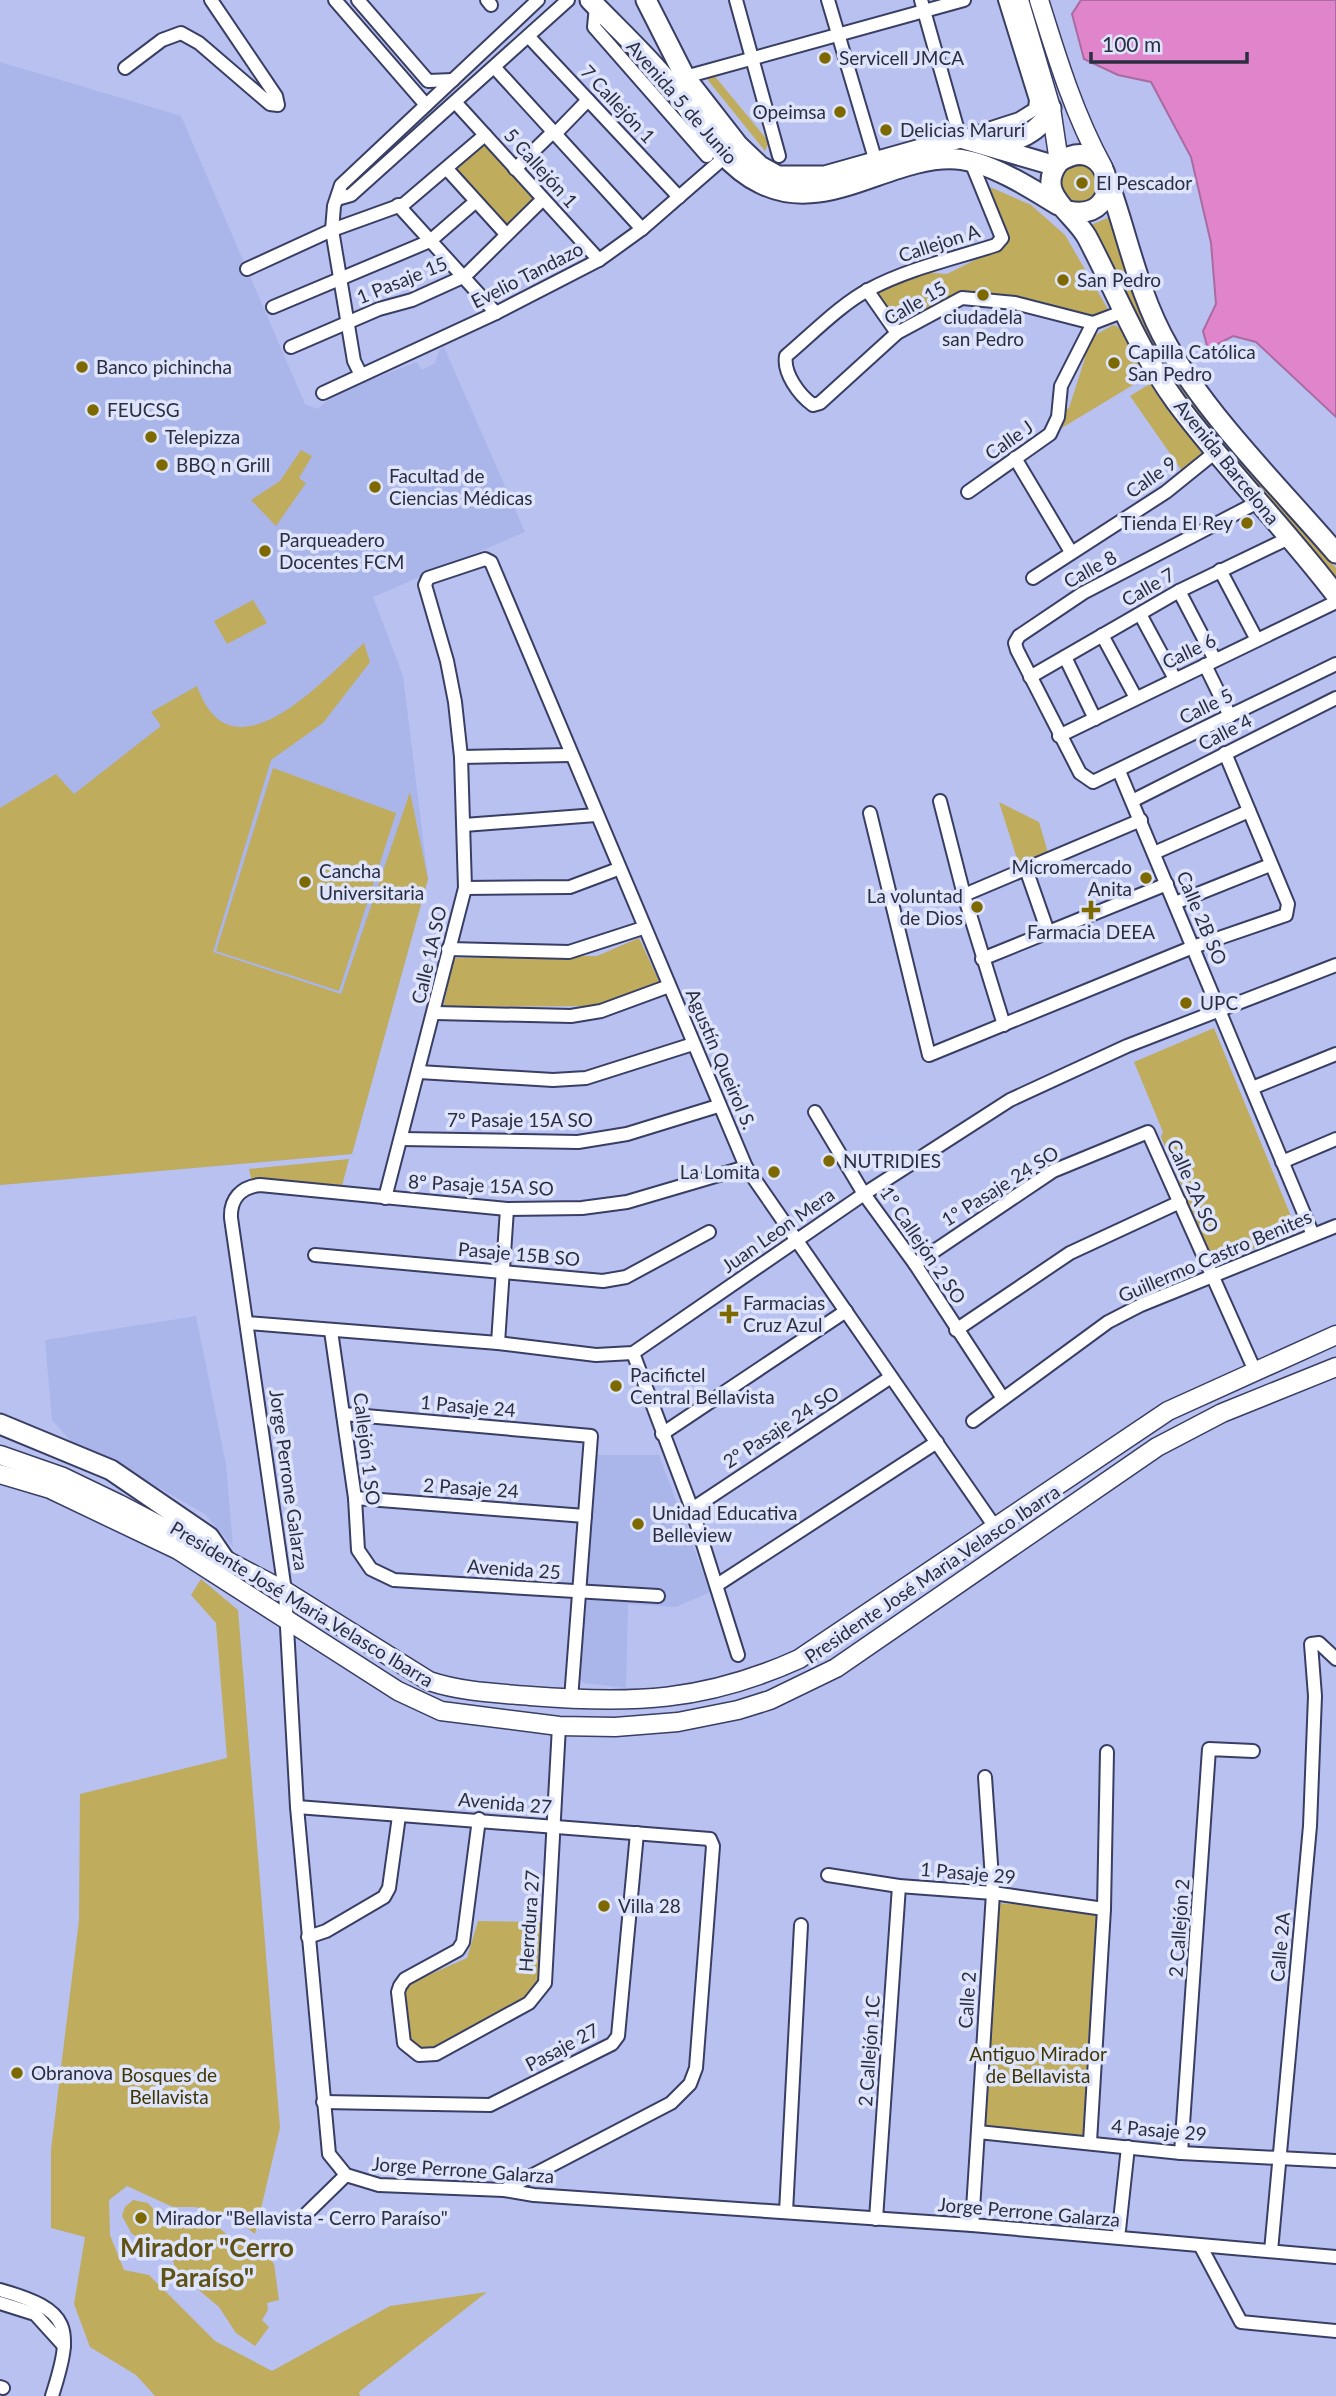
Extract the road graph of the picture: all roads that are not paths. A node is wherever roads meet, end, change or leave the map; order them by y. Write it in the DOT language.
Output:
graph roads {
  1 [pos="211,0"];
  2 [pos="335,0"];
  3 [pos="358,0"];
  4 [pos="538,0"];
  5 [pos="568,0"];
  6 [pos="646,0"];
  7 [pos="736,0"];
  8 [pos="828,0"];
  9 [pos="964,0"];
  10 [pos="1005,0"];
  11 [pos="1019,0"];
  12 [pos="1039,0"];
  13 [pos="593,3"];
  14 [pos="922,6"];
  15 [pos="839,36"];
  16 [pos="529,37"];
  17 [pos="753,57"];
  18 [pos="125,68"];
  19 [pos="495,68"];
  20 [pos="685,77"];
  21 [pos="454,80"];
  22 [pos="588,100"];
  23 [pos="455,102"];
  24 [pos="426,106"];
  25 [pos="1051,108"];
  26 [pos="555,132"];
  27 [pos="485,135"];
  28 [pos="960,138"];
  29 [pos="987,145"];
  30 [pos="716,156"];
  31 [pos="779,156"];
  32 [pos="876,162"];
  33 [pos="971,163"];
  34 [pos="1058,164"];
  35 [pos="447,169"];
  36 [pos="515,169"];
  37 [pos="1106,174"];
  38 [pos="679,197"];
  39 [pos="337,199"];
  40 [pos="544,199"];
  41 [pos="475,202"];
  42 [pos="398,205"];
  43 [pos="1065,208"];
  44 [pos="642,229"];
  45 [pos="332,230"];
  46 [pos="506,234"];
  47 [pos="430,241"];
  48 [pos="599,260"];
  49 [pos="247,269"];
  50 [pos="465,275"];
  51 [pos="339,279"];
  52 [pos="867,290"];
  53 [pos="273,307"];
  54 [pos="1122,312"];
  55 [pos="496,313"];
  56 [pos="1093,323"];
  57 [pos="347,324"];
  58 [pos="897,333"];
  59 [pos="290,347"];
  60 [pos="361,375"];
  61 [pos="323,393"];
  62 [pos="820,403"];
  63 [pos="1218,450"];
  64 [pos="1016,458"];
  65 [pos="968,492"];
  66 [pos="1260,501"];
  67 [pos="1289,538"];
  68 [pos="1071,552"];
  69 [pos="1336,553"];
  70 [pos="491,562"];
  71 [pos="1220,570"];
  72 [pos="1034,578"];
  73 [pos="1179,591"];
  74 [pos="1334,593"];
  75 [pos="1140,614"];
  76 [pos="1102,635"];
  77 [pos="1257,640"];
  78 [pos="1066,657"];
  79 [pos="1210,663"];
  80 [pos="1336,664"];
  81 [pos="1030,677"];
  82 [pos="1175,679"];
  83 [pos="1136,698"];
  84 [pos="1336,698"];
  85 [pos="1230,716"];
  86 [pos="1095,719"];
  87 [pos="1059,736"];
  88 [pos="1225,753"];
  89 [pos="570,755"];
  90 [pos="461,757"];
  91 [pos="1119,771"];
  92 [pos="1132,801"];
  93 [pos="940,802"];
  94 [pos="1249,811"];
  95 [pos="870,813"];
  96 [pos="596,815"];
  97 [pos="1140,820"];
  98 [pos="464,825"];
  99 [pos="1154,853"];
  100 [pos="1270,864"];
  101 [pos="618,869"];
  102 [pos="1026,869"];
  103 [pos="1167,884"];
  104 [pos="465,888"];
  105 [pos="964,895"];
  106 [pos="1175,903"];
  107 [pos="643,928"];
  108 [pos="1048,932"];
  109 [pos="1193,947"];
  110 [pos="448,949"];
  111 [pos="982,959"];
  112 [pos="1336,965"];
  113 [pos="669,986"];
  114 [pos="1219,1010"];
  115 [pos="435,1013"];
  116 [pos="1004,1025"];
  117 [pos="693,1044"];
  118 [pos="1336,1054"];
  119 [pos="419,1072"];
  120 [pos="1252,1088"];
  121 [pos="718,1106"];
  122 [pos="815,1112"];
  123 [pos="1148,1132"];
  124 [pos="401,1139"];
  125 [pos="1336,1139"];
  126 [pos="1282,1161"];
  127 [pos="746,1167"];
  128 [pos="864,1194"];
  129 [pos="386,1198"];
  130 [pos="1180,1202"];
  131 [pos="507,1209"];
  132 [pos="231,1218"];
  133 [pos="1336,1226"];
  134 [pos="709,1231"];
  135 [pos="1313,1235"];
  136 [pos="797,1241"];
  137 [pos="315,1255"];
  138 [pos="915,1264"];
  139 [pos="501,1272"];
  140 [pos="1213,1276"];
  141 [pos="846,1311"];
  142 [pos="247,1323"];
  143 [pos="957,1330"];
  144 [pos="331,1331"];
  145 [pos="1336,1335"];
  146 [pos="498,1343"];
  147 [pos="633,1353"];
  148 [pos="1336,1367"];
  149 [pos="1255,1371"];
  150 [pos="891,1377"];
  151 [pos="1002,1397"];
  152 [pos="343,1413"];
  153 [pos="973,1421"];
  154 [pos="0,1424"];
  155 [pos="662,1434"];
  156 [pos="937,1442"];
  157 [pos="0,1455"];
  158 [pos="1102,1455"];
  159 [pos="0,1474"];
  160 [pos="1117,1474"];
  161 [pos="355,1498"];
  162 [pos="692,1509"];
  163 [pos="585,1516"];
  164 [pos="995,1527"];
  165 [pos="225,1559"];
  166 [pos="371,1569"];
  167 [pos="717,1585"];
  168 [pos="285,1591"];
  169 [pos="579,1593"];
  170 [pos="658,1596"];
  171 [pos="288,1622"];
  172 [pos="738,1655"];
  173 [pos="1336,1660"];
  174 [pos="571,1699"];
  175 [pos="559,1726"];
  176 [pos="1253,1751"];
  177 [pos="1107,1752"];
  178 [pos="985,1777"];
  179 [pos="297,1807"];
  180 [pos="399,1816"];
  181 [pos="479,1819"];
  182 [pos="554,1827"];
  183 [pos="637,1833"];
  184 [pos="828,1875"];
  185 [pos="900,1886"];
  186 [pos="993,1893"];
  187 [pos="1104,1909"];
  188 [pos="802,1925"];
  189 [pos="308,1937"];
  190 [pos="323,2102"];
  191 [pos="978,2132"];
  192 [pos="1090,2142"];
  193 [pos="1128,2147"];
  194 [pos="1181,2153"];
  195 [pos="1280,2157"];
  196 [pos="1336,2161"];
  197 [pos="346,2175"];
  198 [pos="504,2190"];
  199 [pos="786,2212"];
  200 [pos="302,2218"];
  201 [pos="876,2219"];
  202 [pos="972,2225"];
  203 [pos="1119,2230"];
  204 [pos="1201,2247"];
  205 [pos="1271,2251"];
  206 [pos="1336,2257"];
  207 [pos="0,2290"];
  208 [pos="0,2303"];
  209 [pos="1336,2331"];
  210 [pos="65,2347"];
  211 [pos="52,2396"];
  1 -- 18 [label="street"];
  2 -- 24 [label="street"];
  3 -- 21 [label="street"];
  4 -- 21 [label="street"];
  5 -- 16 [label="street"];
  6 -- 20 [label="main road, Avenida 5 de Junio"];
  7 -- 17 [label="street"];
  8 -- 15 [label="street"];
  9 -- 14 [label="street"];
  10 -- 28 [label="street"];
  11 -- 25 [label="main road"];
  12 -- 37 [label="main road, Avenida Barcelona"];
  13 -- 30 [label="main road, Avenida 5 de Junio"];
  14 -- 15 [label="street"];
  14 -- 28 [label="street"];
  15 -- 17 [label="street"];
  15 -- 32 [label="street"];
  16 -- 19 [label="street"];
  16 -- 22 [label="street, 7 Callejón 1"];
  17 -- 20 [label="street"];
  17 -- 31 [label="street"];
  19 -- 23 [label="street"];
  19 -- 26 [label="street"];
  20 -- 32 [label="main road, Avenida 5 de Junio"];
  21 -- 24 [label="street"];
  22 -- 26 [label="street"];
  22 -- 38 [label="street, 7 Callejón 1"];
  23 -- 27 [label="street, 5 Callejón 1"];
  23 -- 39 [label="street"];
  24 -- 39 [label="street"];
  25 -- 29 [label="main road"];
  25 -- 34 [label="main road"];
  26 -- 36 [label="street"];
  26 -- 44 [label="street"];
  27 -- 35 [label="street"];
  27 -- 36 [label="street, 5 Callejón 1"];
  28 -- 29 [label="main road"];
  28 -- 32 [label="main road, Avenida 5 de Junio"];
  29 -- 34 [label="main road"];
  30 -- 33 [label="main road, Avenida 5 de Junio"];
  30 -- 38 [label="street, Evelio Tandazo"];
  33 -- 43 [label="main road, Avenida 5 de Junio"];
  33 -- 52 [label="street, Callejon A"];
  34 -- 37 [label="main road"];
  34 -- 43 [label="main road"];
  35 -- 41 [label="street"];
  35 -- 42 [label="street"];
  36 -- 40 [label="street, 5 Callejón 1"];
  37 -- 43 [label="main road"];
  37 -- 69 [label="main road, Avenida Barcelona"];
  38 -- 44 [label="street, Evelio Tandazo"];
  39 -- 45 [label="street"];
  40 -- 46 [label="street, 1 Pasaje 15"];
  40 -- 48 [label="street, 5 Callejón 1"];
  41 -- 46 [label="street"];
  41 -- 47 [label="street"];
  42 -- 45 [label="street"];
  42 -- 47 [label="street"];
  43 -- 54 [label="main road, Avenida Barcelona"];
  44 -- 48 [label="street, Evelio Tandazo"];
  45 -- 49 [label="street"];
  45 -- 51 [label="street"];
  46 -- 50 [label="street, 1 Pasaje 15"];
  47 -- 50 [label="street"];
  47 -- 51 [label="street"];
  48 -- 55 [label="street, Evelio Tandazo"];
  50 -- 55 [label="street"];
  50 -- 57 [label="street, 1 Pasaje 15"];
  51 -- 53 [label="street"];
  51 -- 57 [label="street"];
  52 -- 58 [label="street"];
  52 -- 62 [label="street, Callejon A"];
  54 -- 56 [label="street"];
  54 -- 63 [label="main road, Avenida Barcelona"];
  55 -- 60 [label="street, Evelio Tandazo"];
  56 -- 58 [label="street, Calle 15"];
  56 -- 64 [label="street, Calle J"];
  57 -- 59 [label="street, 1 Pasaje 15"];
  57 -- 60 [label="street"];
  58 -- 62 [label="street, Calle 15"];
  60 -- 61 [label="street, Evelio Tandazo"];
  63 -- 66 [label="main road, Avenida Barcelona"];
  63 -- 68 [label="street, Calle 9"];
  64 -- 65 [label="street, Calle J"];
  64 -- 68 [label="street"];
  66 -- 67 [label="main road, Avenida Barcelona"];
  66 -- 81 [label="street, Calle 8"];
  67 -- 71 [label="street, Calle 7"];
  67 -- 74 [label="main road, Avenida Barcelona"];
  68 -- 72 [label="street, Calle 9"];
  70 -- 89 [label="street, Agustín Queirol S."];
  70 -- 90 [label="street, Calle 1A SO"];
  71 -- 73 [label="street, Calle 7"];
  71 -- 77 [label="street"];
  73 -- 75 [label="street, Calle 7"];
  73 -- 79 [label="street"];
  74 -- 77 [label="street, Calle 6"];
  75 -- 76 [label="street, Calle 7"];
  75 -- 82 [label="street"];
  76 -- 78 [label="street, Calle 7"];
  76 -- 83 [label="street"];
  77 -- 79 [label="street, Calle 6"];
  78 -- 81 [label="street, Calle 7"];
  78 -- 86 [label="street"];
  79 -- 82 [label="street, Calle 6"];
  79 -- 85 [label="street"];
  80 -- 85 [label="street, Calle 5"];
  81 -- 87 [label="street"];
  82 -- 83 [label="street, Calle 6"];
  83 -- 86 [label="street, Calle 6"];
  84 -- 88 [label="street, Calle 4"];
  85 -- 91 [label="street, Calle 5"];
  86 -- 87 [label="street, Calle 6"];
  87 -- 91 [label="street, Calle 5"];
  88 -- 92 [label="street, Calle 4"];
  88 -- 94 [label="street"];
  89 -- 90 [label="street"];
  89 -- 96 [label="street, Agustín Queirol S."];
  90 -- 98 [label="street, Calle 1A SO"];
  91 -- 92 [label="street, Calle 2B SO"];
  92 -- 97 [label="street, Calle 2B SO"];
  93 -- 105 [label="street"];
  94 -- 99 [label="street"];
  94 -- 100 [label="street"];
  95 -- 116 [label="street"];
  96 -- 98 [label="street"];
  96 -- 101 [label="street, Agustín Queirol S."];
  97 -- 99 [label="street, Calle 2B SO"];
  97 -- 102 [label="street"];
  98 -- 104 [label="street, Calle 1A SO"];
  99 -- 103 [label="street, Calle 2B SO"];
  100 -- 106 [label="street"];
  100 -- 109 [label="street"];
  101 -- 104 [label="street"];
  101 -- 107 [label="street, Agustín Queirol S."];
  102 -- 105 [label="street"];
  102 -- 108 [label="street"];
  103 -- 106 [label="street, Calle 2B SO"];
  103 -- 108 [label="street"];
  104 -- 110 [label="street, Calle 1A SO"];
  105 -- 111 [label="street"];
  106 -- 109 [label="street, Calle 2B SO"];
  107 -- 110 [label="street"];
  107 -- 113 [label="street, Agustín Queirol S."];
  108 -- 111 [label="street"];
  109 -- 114 [label="street, Calle 2B SO"];
  109 -- 116 [label="street"];
  110 -- 115 [label="street, Calle 1A SO"];
  111 -- 116 [label="street"];
  112 -- 114 [label="street, Juan Leon Mera"];
  113 -- 115 [label="street"];
  113 -- 117 [label="street, Agustín Queirol S."];
  114 -- 120 [label="street, Calle 2B SO"];
  114 -- 128 [label="street, Juan Leon Mera"];
  115 -- 119 [label="street, Calle 1A SO"];
  117 -- 119 [label="street"];
  117 -- 121 [label="street, Agustín Queirol S."];
  118 -- 120 [label="street"];
  119 -- 124 [label="street, Calle 1A SO"];
  120 -- 126 [label="street, Calle 2B SO"];
  121 -- 124 [label="street, 7º Pasaje 15A SO"];
  121 -- 127 [label="street, Agustín Queirol S."];
  122 -- 128 [label="street, 1º Callejón 2 SO"];
  123 -- 130 [label="street, Calle 2A SO"];
  123 -- 138 [label="street, 1º Pasaje 24 SO"];
  124 -- 129 [label="street, Calle 1A SO"];
  125 -- 126 [label="street"];
  126 -- 135 [label="street, Calle 2B SO"];
  127 -- 131 [label="street, 8º Pasaje 15A SO"];
  127 -- 136 [label="street, Agustín Queirol S."];
  128 -- 136 [label="street, Juan Leon Mera"];
  128 -- 138 [label="street, 1º Callejón 2 SO"];
  129 -- 131 [label="street, 8º Pasaje 15A SO"];
  129 -- 132 [label="street, 8º Pasaje 15A SO"];
  130 -- 140 [label="street, Calle 2A SO"];
  130 -- 143 [label="street"];
  131 -- 139 [label="street"];
  132 -- 142 [label="street, Jorge Perrone Galarza"];
  133 -- 135 [label="street, Guillermo Castro Benites"];
  134 -- 139 [label="street, Pasaje 15B SO"];
  135 -- 140 [label="street, Guillermo Castro Benites"];
  136 -- 141 [label="street, Agustín Queirol S."];
  136 -- 147 [label="street, Juan Leon Mera"];
  137 -- 139 [label="street, Pasaje 15B SO"];
  138 -- 143 [label="street, 1º Callejón 2 SO"];
  139 -- 146 [label="street"];
  140 -- 149 [label="street, Calle 2A SO"];
  140 -- 151 [label="street, Guillermo Castro Benites"];
  141 -- 150 [label="street, Agustín Queirol S."];
  141 -- 155 [label="street"];
  142 -- 144 [label="street"];
  142 -- 168 [label="street, Jorge Perrone Galarza"];
  143 -- 151 [label="street, 1º Callejón 2 SO"];
  144 -- 146 [label="street"];
  144 -- 152 [label="street, Callejón 1 SO"];
  145 -- 149 [label="main road, Presidente José Maria Velasco Ibarra"];
  146 -- 147 [label="street"];
  147 -- 155 [label="street"];
  148 -- 160 [label="main road, Presidente José Maria Velasco Ibarra"];
  149 -- 158 [label="main road, Presidente José Maria Velasco Ibarra"];
  150 -- 156 [label="street, Agustín Queirol S."];
  150 -- 162 [label="street, 2º Pasaje 24 SO"];
  151 -- 153 [label="street, Guillermo Castro Benites"];
  152 -- 161 [label="street, Callejón 1 SO"];
  152 -- 163 [label="street, 1 Pasaje 24"];
  154 -- 165 [label="main road"];
  155 -- 162 [label="street"];
  156 -- 164 [label="street, Agustín Queirol S."];
  156 -- 167 [label="street"];
  157 -- 165 [label="main road, Presidente José Maria Velasco Ibarra"];
  158 -- 160 [label="main road"];
  158 -- 164 [label="main road, Presidente José Maria Velasco Ibarra"];
  159 -- 171 [label="main road, Presidente José Maria Velasco Ibarra"];
  160 -- 175 [label="main road, Presidente José Maria Velasco Ibarra"];
  161 -- 163 [label="street, 2 Pasaje 24"];
  161 -- 166 [label="street, Callejón 1 SO"];
  162 -- 167 [label="street"];
  163 -- 169 [label="street"];
  164 -- 174 [label="main road, Presidente José Maria Velasco Ibarra"];
  165 -- 168 [label="main road, Presidente José Maria Velasco Ibarra"];
  166 -- 169 [label="street, Avenida 25"];
  167 -- 172 [label="street"];
  168 -- 171 [label="street, Jorge Perrone Galarza"];
  168 -- 174 [label="main road, Presidente José Maria Velasco Ibarra"];
  169 -- 170 [label="street, Avenida 25"];
  169 -- 174 [label="street"];
  171 -- 175 [label="main road, Presidente José Maria Velasco Ibarra"];
  171 -- 179 [label="street, Jorge Perrone Galarza"];
  173 -- 195 [label="street, Calle 2A"];
  175 -- 182 [label="street, Herrdura 27"];
  176 -- 194 [label="street, 2 Callejón 2"];
  177 -- 187 [label="street"];
  178 -- 186 [label="street, Calle 2"];
  179 -- 180 [label="street, Avenida 27"];
  179 -- 189 [label="street, Jorge Perrone Galarza"];
  180 -- 181 [label="street, Avenida 27"];
  180 -- 189 [label="street"];
  181 -- 182 [label="street, Avenida 27"];
  181 -- 182 [label="street, Herrdura 27"];
  182 -- 183 [label="street, Avenida 27"];
  183 -- 190 [label="street, Pasaje 27"];
  183 -- 198 [label="street, Avenida 27"];
  184 -- 185 [label="street, 1 Pasaje 29"];
  185 -- 186 [label="street, 1 Pasaje 29"];
  185 -- 201 [label="street, 2 Callejón 1C"];
  186 -- 187 [label="street, 1 Pasaje 29"];
  186 -- 191 [label="street, Calle 2"];
  187 -- 192 [label="street"];
  188 -- 199 [label="street"];
  189 -- 190 [label="street, Jorge Perrone Galarza"];
  190 -- 197 [label="street, Jorge Perrone Galarza"];
  191 -- 192 [label="street, 4 Pasaje 29"];
  191 -- 202 [label="street, Calle 2"];
  192 -- 193 [label="street, 4 Pasaje 29"];
  193 -- 194 [label="street, 4 Pasaje 29"];
  193 -- 203 [label="street"];
  194 -- 195 [label="street, 4 Pasaje 29"];
  195 -- 196 [label="street, 4 Pasaje 29"];
  195 -- 205 [label="street, Calle 2A"];
  197 -- 198 [label="street, Jorge Perrone Galarza"];
  197 -- 200 [label="street"];
  198 -- 199 [label="street, Jorge Perrone Galarza"];
  199 -- 201 [label="street, Jorge Perrone Galarza"];
  201 -- 202 [label="street, Jorge Perrone Galarza"];
  202 -- 204 [label="street, Jorge Perrone Galarza"];
  204 -- 205 [label="street, Jorge Perrone Galarza"];
  204 -- 209 [label="street"];
  205 -- 206 [label="street, Jorge Perrone Galarza"];
  207 -- 210 [label="street"];
  208 -- 210 [label="street"];
  210 -- 211 [label="street"];
}
